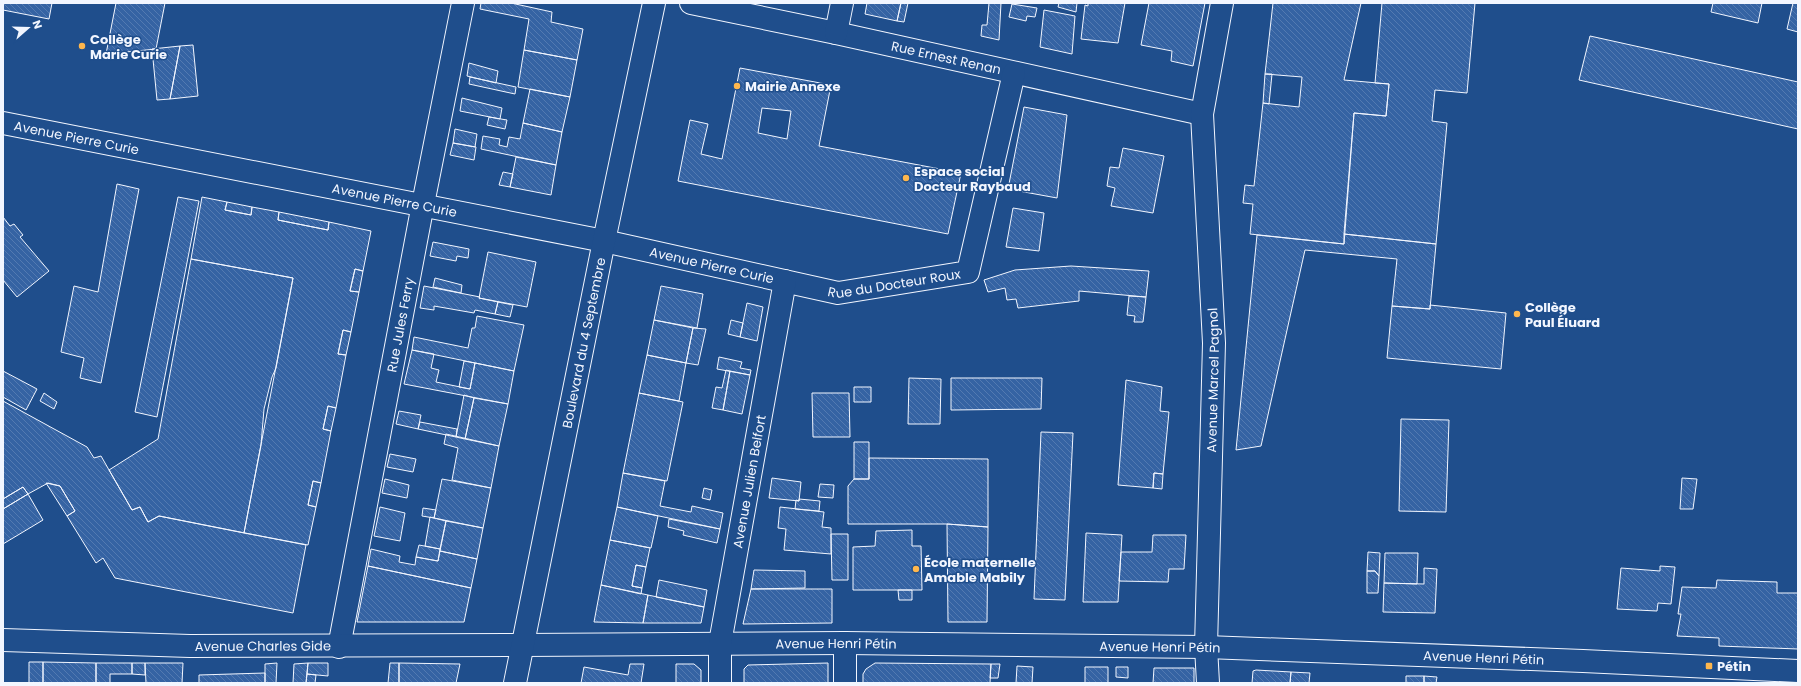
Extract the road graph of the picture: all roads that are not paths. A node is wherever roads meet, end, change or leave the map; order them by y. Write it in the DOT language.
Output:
graph roads {
  1 [pos="463,3"];
  2 [pos="654,3"];
  3 [pos="691,3"];
  4 [pos="842,3"];
  5 [pos="1222,3"];
  6 [pos="836,33"];
  7 [pos="1014,73"];
  8 [pos="1202,114"];
  9 [pos="3,123"];
  10 [pos="423,204"];
  11 [pos="604,241"];
  12 [pos="784,281"];
  13 [pos="3,640"];
  14 [pos="845,642"];
  15 [pos="720,643"];
  16 [pos="522,645"];
  17 [pos="339,646"];
  18 [pos="1206,647"];
  19 [pos="1798,671"];
  20 [pos="515,683"];
  21 [pos="720,683"];
  22 [pos="845,683"];
  23 [pos="1208,683"];
  1 -- 10 [label="street, Rue Jules Ferry"];
  2 -- 11 [label="street, Boulevard du 4 Septembre"];
  3 -- 6 [label="street, Rue Ernest Renan"];
  4 -- 6 [label="street"];
  5 -- 8 [label="street, Avenue Marcel Pagnol"];
  6 -- 7 [label="street, Rue Ernest Renan"];
  7 -- 8 [label="street, Rue Ernest Renan"];
  7 -- 12 [label="street, Rue du Docteur Roux"];
  8 -- 18 [label="street, Avenue Marcel Pagnol"];
  9 -- 10 [label="street, Avenue Pierre Curie"];
  10 -- 11 [label="street, Avenue Pierre Curie"];
  10 -- 17 [label="street, Rue Jules Ferry"];
  11 -- 12 [label="street, Avenue Pierre Curie"];
  11 -- 16 [label="street, Boulevard du 4 Septembre"];
  12 -- 15 [label="street, Avenue Julien Belfort"];
  13 -- 17 [label="street, Avenue Charles Gide"];
  14 -- 15 [label="street, Avenue Henri Pétin"];
  14 -- 18 [label="street, Avenue Henri Pétin"];
  14 -- 22 [label="street"];
  15 -- 16 [label="street, Avenue Henri Pétin"];
  15 -- 21 [label="street, Avenue Julien Belfort"];
  16 -- 17 [label="street, Avenue Charles Gide"];
  16 -- 20 [label="street, Boulevard du 4 Septembre"];
  18 -- 19 [label="street, Avenue Henri Pétin"];
  18 -- 23 [label="street, Avenue Marcel Pagnol"];
}
